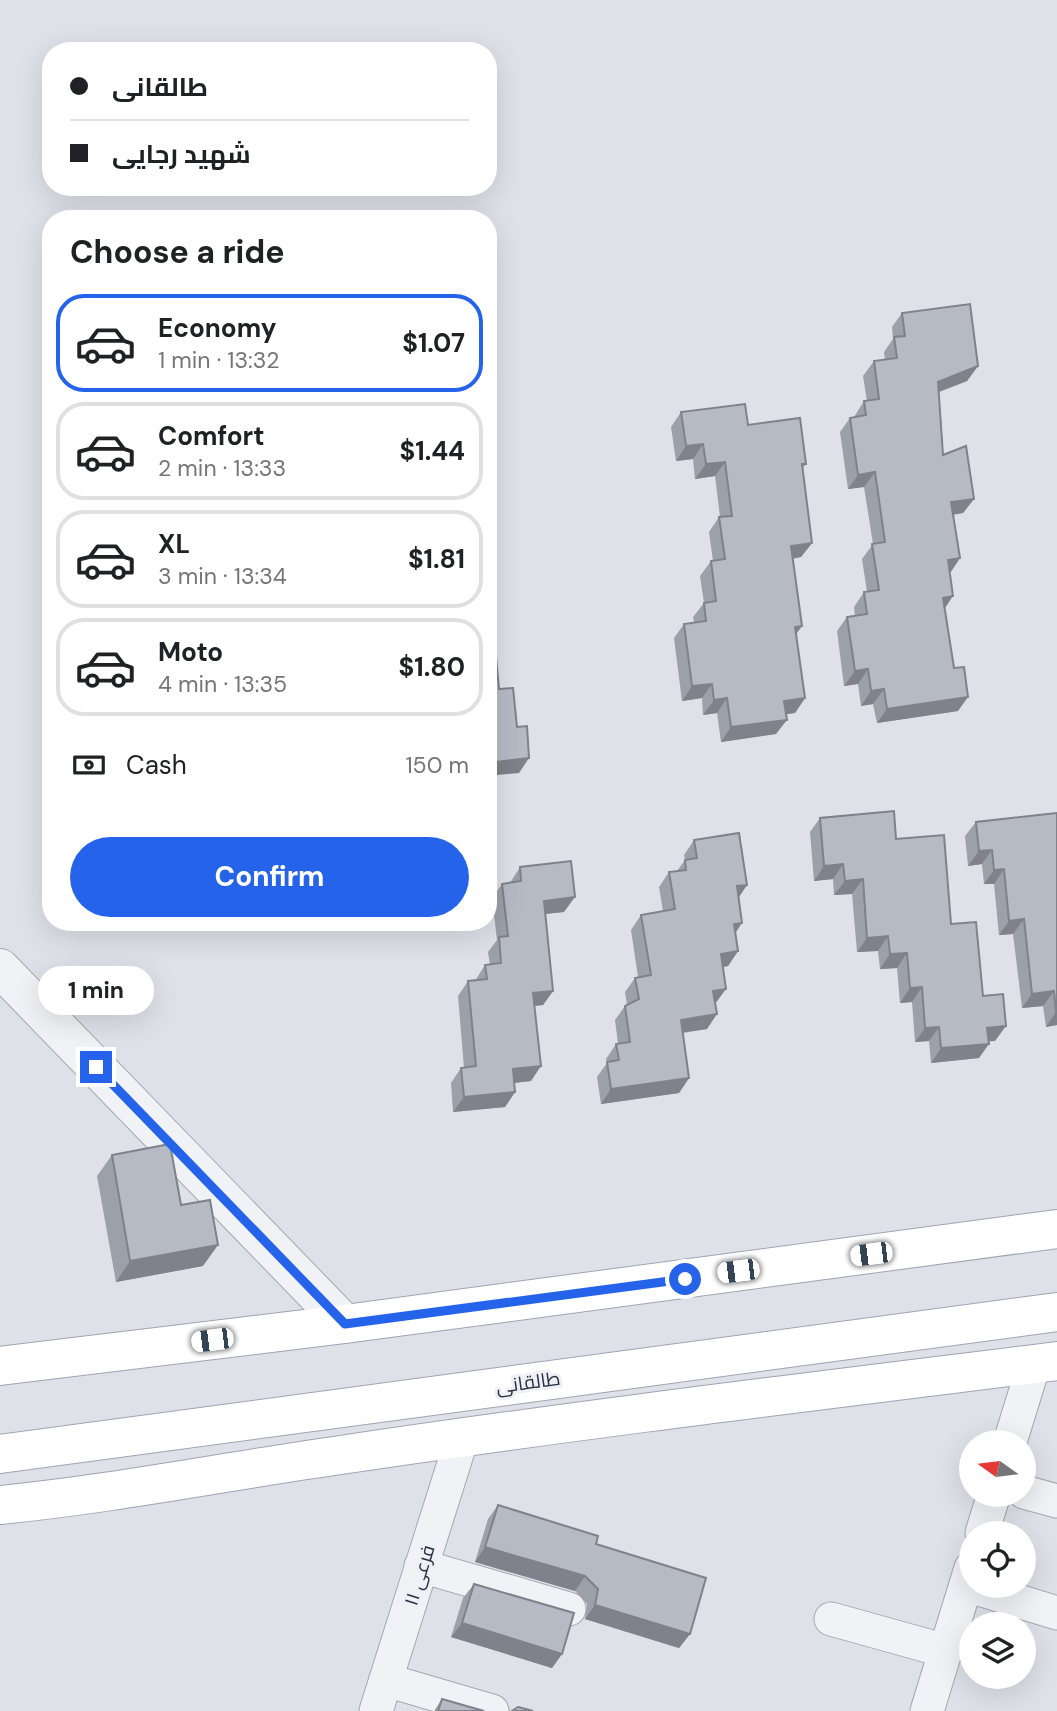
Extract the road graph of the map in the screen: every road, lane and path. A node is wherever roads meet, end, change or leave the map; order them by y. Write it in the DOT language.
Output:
graph roads {
  1 [pos="0,968"];
  2 [pos="1057,1228"];
  3 [pos="1057,1312"];
  4 [pos="345,1324"];
  5 [pos="1045,1363"];
  6 [pos="0,1366"];
  7 [pos="1015,1430"];
  8 [pos="462,1438"];
  9 [pos="0,1454"];
  10 [pos="1036,1495"];
  11 [pos="1057,1501"];
  12 [pos="0,1505"];
  13 [pos="421,1566"];
  14 [pos="962,1598"];
  15 [pos="1023,1598"];
  16 [pos="569,1609"];
  17 [pos="1057,1612"];
  18 [pos="831,1619"];
  19 [pos="946,1651"];
  20 [pos="381,1696"];
  21 [pos="492,1711"];
  22 [pos="927,1711"];
  1 -- 4 [label="street"];
  2 -- 4 [label="main road"];
  3 -- 9 [label="main road, طالقانی"];
  4 -- 6 [label="main road"];
  5 -- 7 [label="street"];
  5 -- 8 [label="main road"];
  8 -- 12 [label="main road"];
  8 -- 13 [label="street, فرعی ۱۱"];
  10 -- 11 [label="street"];
  13 -- 16 [label="street"];
  13 -- 20 [label="street, فرعی ۱۱"];
  14 -- 19 [label="street"];
  15 -- 17 [label="street"];
  18 -- 19 [label="street"];
  19 -- 22 [label="street"];
  20 -- 21 [label="street"];
}
